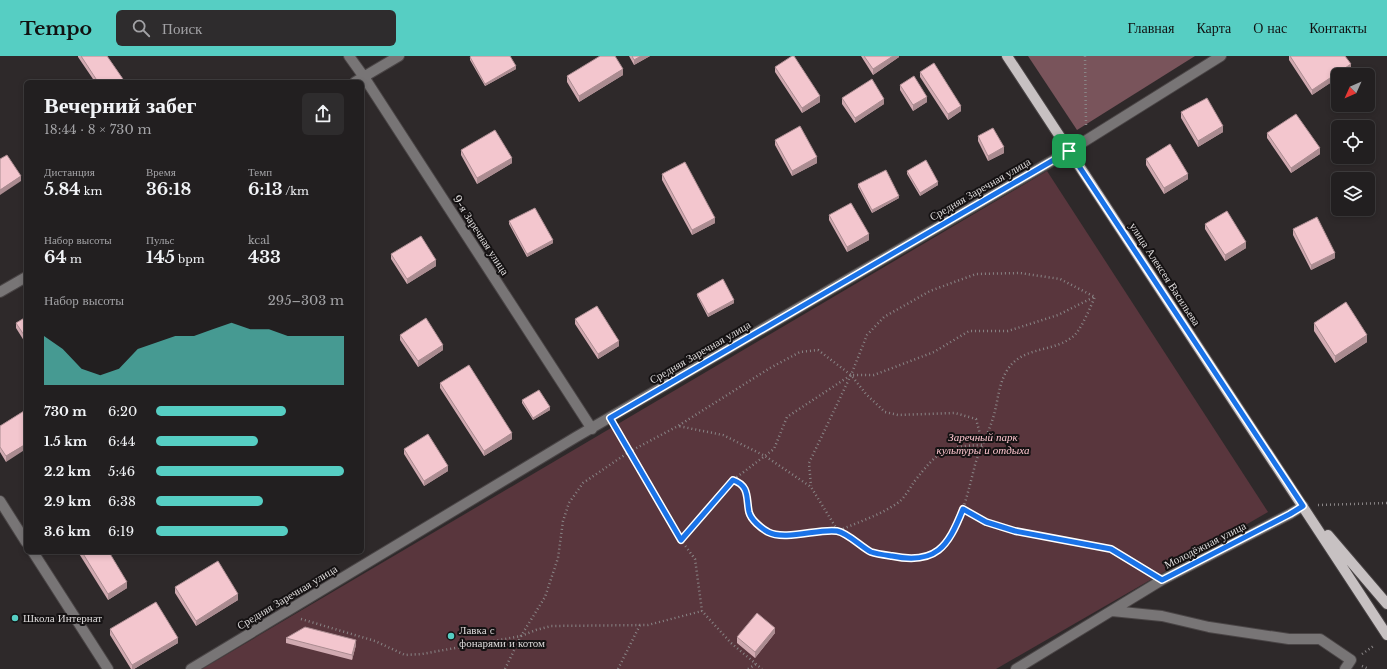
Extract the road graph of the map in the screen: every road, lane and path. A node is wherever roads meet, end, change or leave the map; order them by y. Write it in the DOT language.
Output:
graph roads {
  1 [pos="349,56"];
  2 [pos="398,56"];
  3 [pos="1007,56"];
  4 [pos="1085,56"];
  5 [pos="1221,56"];
  6 [pos="360,79"];
  7 [pos="364,85"];
  8 [pos="1087,140"];
  9 [pos="1069,151"];
  10 [pos="24,278"];
  11 [pos="0,292"];
  12 [pos="1095,297"];
  13 [pos="851,375"];
  14 [pos="610,418"];
  15 [pos="678,426"];
  16 [pos="592,429"];
  17 [pos="983,444"];
  18 [pos="629,452"];
  19 [pos="764,456"];
  20 [pos="733,480"];
  21 [pos="811,487"];
  22 [pos="0,501"];
  23 [pos="1387,503"];
  24 [pos="1303,506"];
  25 [pos="963,509"];
  26 [pos="838,531"];
  27 [pos="24,539"];
  28 [pos="681,540"];
  29 [pos="34,554"];
  30 [pos="1162,580"];
  31 [pos="1387,604"];
  32 [pos="702,611"];
  33 [pos="1112,611"];
  34 [pos="284,613"];
  35 [pos="640,625"];
  36 [pos="1387,635"];
  37 [pos="521,636"];
  38 [pos="1375,645"];
  39 [pos="1360,655"];
  40 [pos="756,664"];
  41 [pos="108,669"];
  42 [pos="191,669"];
  43 [pos="505,669"];
  44 [pos="618,669"];
  45 [pos="748,669"];
  46 [pos="762,669"];
  47 [pos="1016,669"];
  48 [pos="1345,669"];
  1 -- 6 [label="street, 9-я Заречная улица"];
  2 -- 6 [label="street"];
  3 -- 9 [label="main road, улица Алексея Васильева"];
  4 -- 8 [label="path"];
  5 -- 8 [label="street, Средняя Заречная улица"];
  7 -- 16 [label="street, 9-я Заречная улица"];
  8 -- 9 [label="street, Средняя Заречная улица"];
  9 -- 14 [label="street, Средняя Заречная улица"];
  9 -- 24 [label="main road, улица Алексея Васильева"];
  10 -- 11 [label="street"];
  12 -- 13 [label="path"];
  12 -- 13 [label="path"];
  12 -- 17 [label="path"];
  13 -- 15 [label="path"];
  13 -- 17 [label="path"];
  13 -- 19 [label="path"];
  13 -- 21 [label="path"];
  14 -- 16 [label="street, Средняя Заречная улица"];
  14 -- 18 [label="path"];
  15 -- 18 [label="path"];
  15 -- 19 [label="path"];
  16 -- 34 [label="street, Средняя Заречная улица"];
  17 -- 25 [label="path"];
  17 -- 26 [label="path"];
  18 -- 28 [label="path"];
  18 -- 37 [label="path"];
  19 -- 20 [label="path"];
  19 -- 21 [label="path"];
  20 -- 26 [label="path"];
  20 -- 28 [label="path"];
  21 -- 26 [label="path"];
  22 -- 27 [label="street"];
  23 -- 24 [label="path"];
  24 -- 30 [label="street, Молодёжная улица"];
  24 -- 31 [label="main road"];
  24 -- 36 [label="main road"];
  25 -- 26 [label="path"];
  25 -- 30 [label="path"];
  28 -- 32 [label="path"];
  29 -- 41 [label="street"];
  30 -- 33 [label="street, Молодёжная улица"];
  32 -- 35 [label="path"];
  32 -- 40 [label="path"];
  33 -- 47 [label="street, Молодёжная улица"];
  33 -- 48 [label="street"];
  34 -- 37 [label="path"];
  34 -- 42 [label="street, Средняя Заречная улица"];
  35 -- 37 [label="path"];
  35 -- 44 [label="path"];
  37 -- 43 [label="path"];
  38 -- 39 [label="path"];
  40 -- 45 [label="path"];
  40 -- 46 [label="path"];
}
